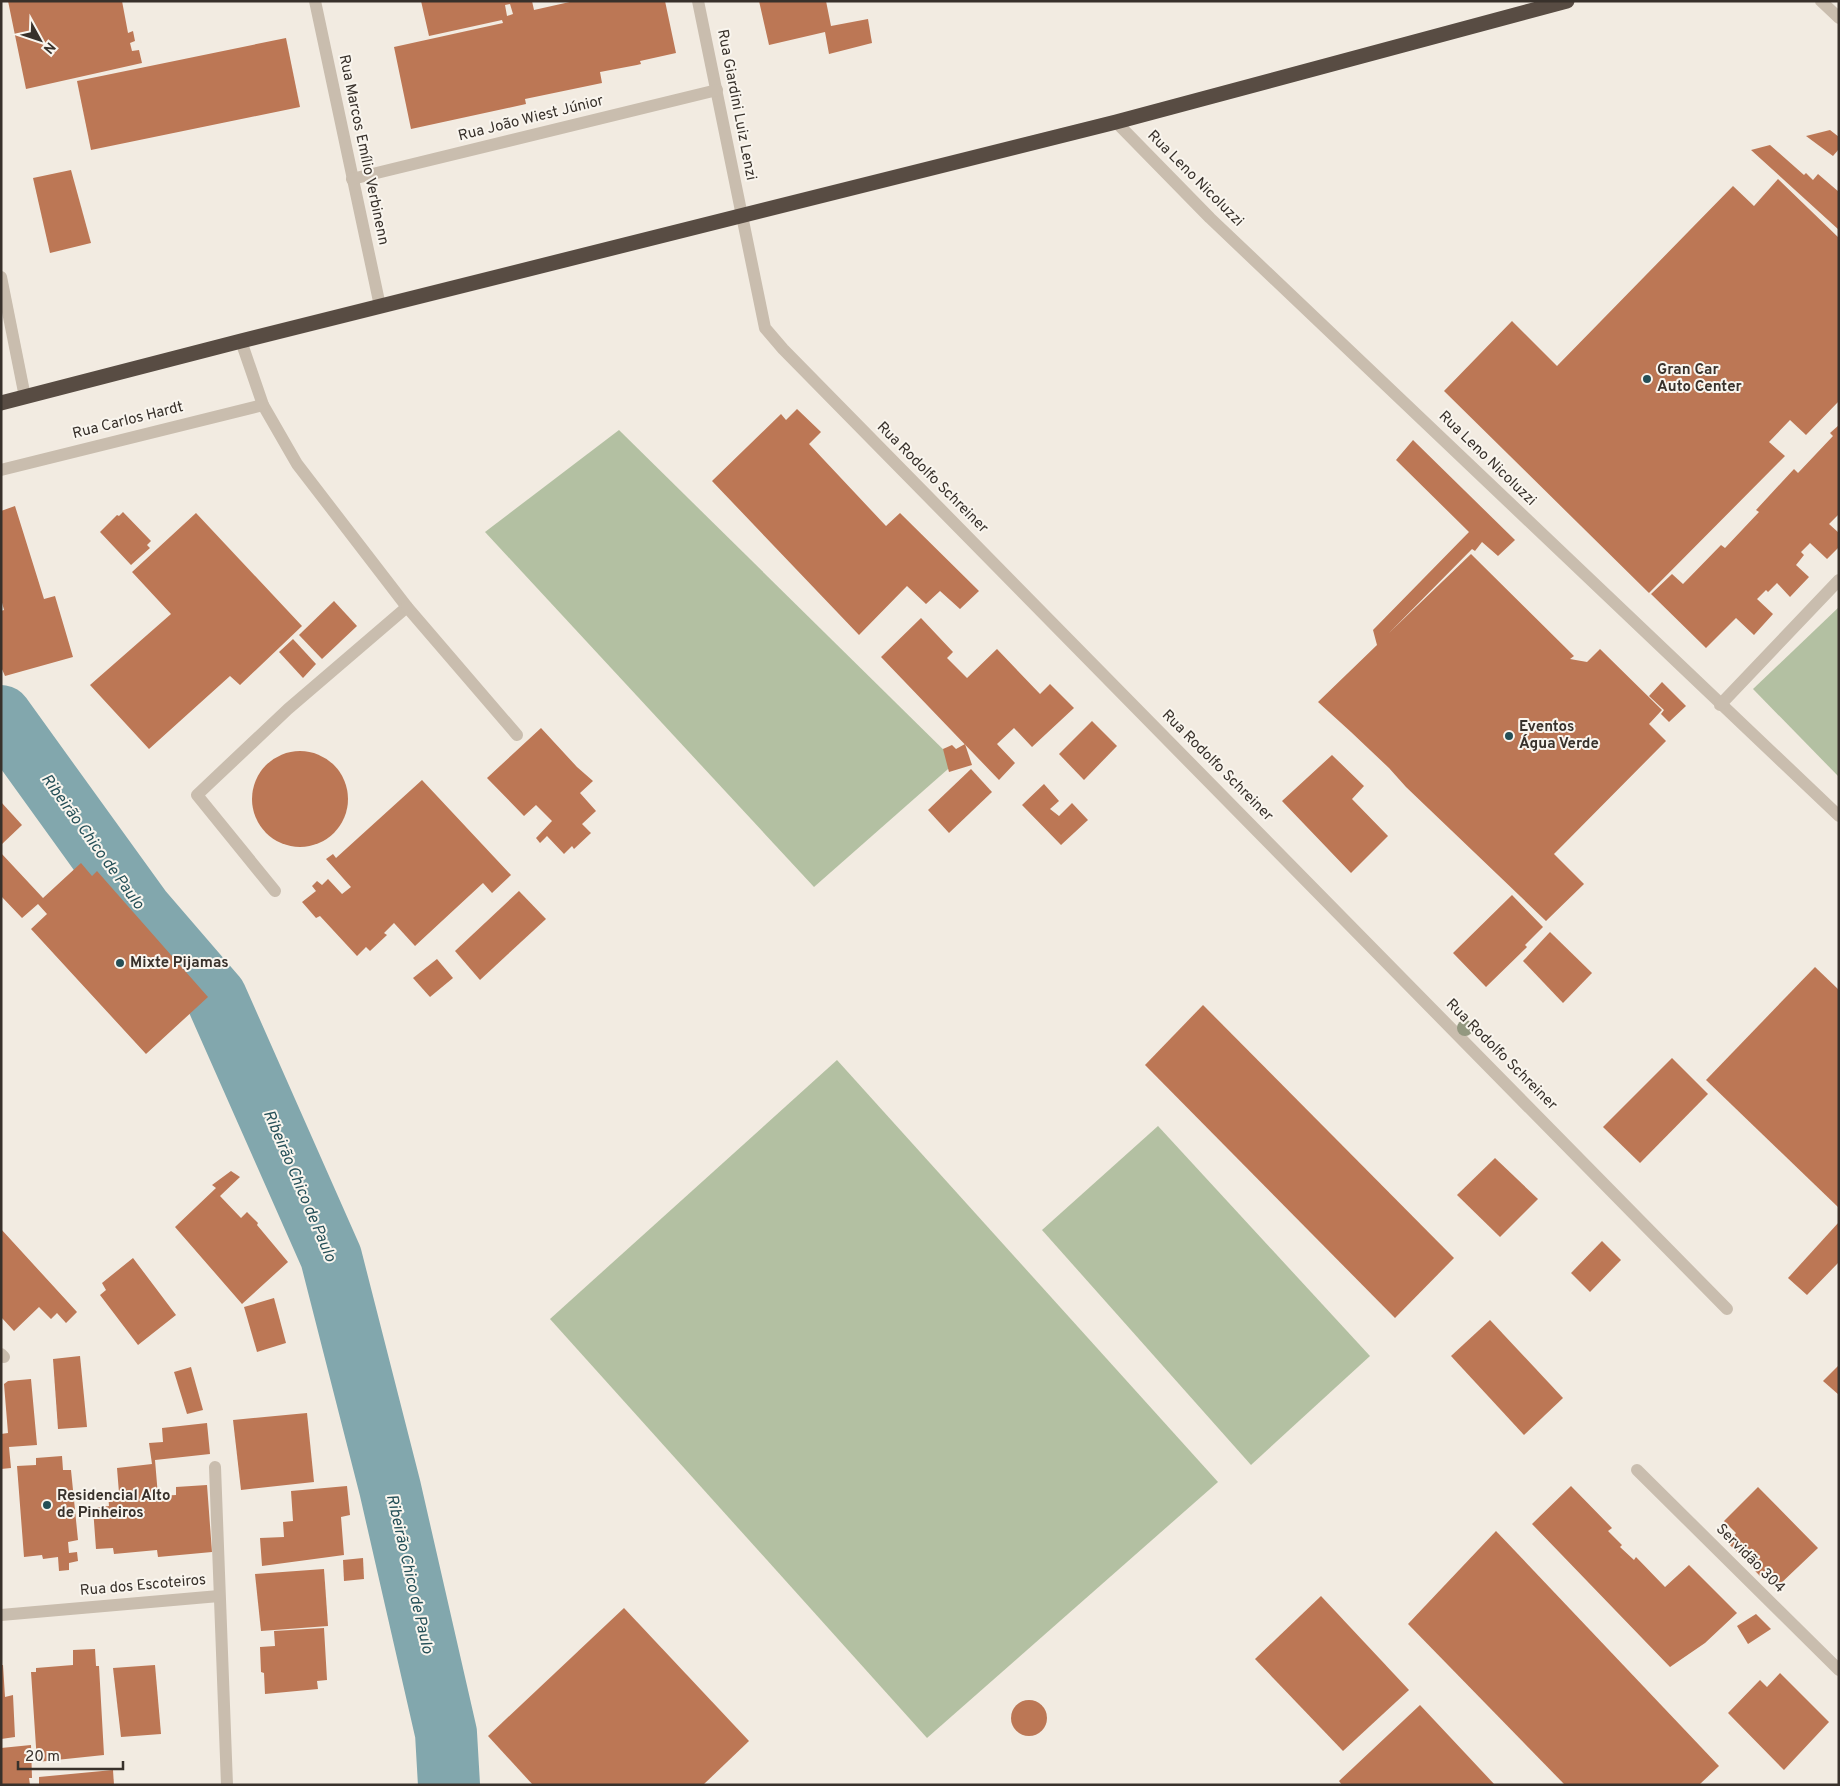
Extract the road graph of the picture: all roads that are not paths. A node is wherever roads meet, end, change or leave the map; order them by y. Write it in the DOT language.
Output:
graph roads {
  1 [pos="315,1"];
  2 [pos="698,1"];
  3 [pos="1567,1"];
  4 [pos="1821,1"];
  5 [pos="1839,18"];
  6 [pos="716,90"];
  7 [pos="1116,122"];
  8 [pos="352,179"];
  9 [pos="741,215"];
  10 [pos="1,277"];
  11 [pos="380,306"];
  12 [pos="242,341"];
  13 [pos="25,397"];
  14 [pos="1,403"];
  15 [pos="263,405"];
  16 [pos="1,470"];
  17 [pos="1839,580"];
  18 [pos="407,606"];
  19 [pos="1720,705"];
  20 [pos="517,735"];
  21 [pos="1839,816"];
  22 [pos="275,890"];
  23 [pos="1727,1309"];
  24 [pos="215,1467"];
  25 [pos="1638,1470"];
  26 [pos="219,1596"];
  27 [pos="1,1615"];
  28 [pos="1839,1670"];
  29 [pos="227,1785"];
  1 -- 8 [label="street, Rua Marcos Emílio Verbinenn"];
  2 -- 6 [label="street, Rua Giardini Luiz Lenzi"];
  3 -- 7 [label="highway"];
  4 -- 5 [label="street"];
  6 -- 8 [label="street, Rua João Wiest Júnior"];
  6 -- 9 [label="street, Rua Giardini Luiz Lenzi"];
  7 -- 9 [label="highway"];
  7 -- 19 [label="street, Rua Leno Nicoluzzi"];
  8 -- 11 [label="street, Rua Marcos Emílio Verbinenn"];
  9 -- 11 [label="highway"];
  9 -- 23 [label="street, Rua Rodolfo Schreiner"];
  10 -- 13 [label="street"];
  11 -- 12 [label="highway"];
  12 -- 13 [label="highway"];
  12 -- 15 [label="street"];
  13 -- 14 [label="highway"];
  15 -- 16 [label="street, Rua Carlos Hardt"];
  15 -- 18 [label="street"];
  17 -- 19 [label="street"];
  18 -- 20 [label="street"];
  18 -- 22 [label="street"];
  19 -- 21 [label="street, Rua Leno Nicoluzzi"];
  24 -- 26 [label="street"];
  25 -- 28 [label="street, Servidão 304"];
  26 -- 27 [label="street, Rua dos Escoteiros"];
  26 -- 29 [label="street, Rua dos Escoteiros"];
}
